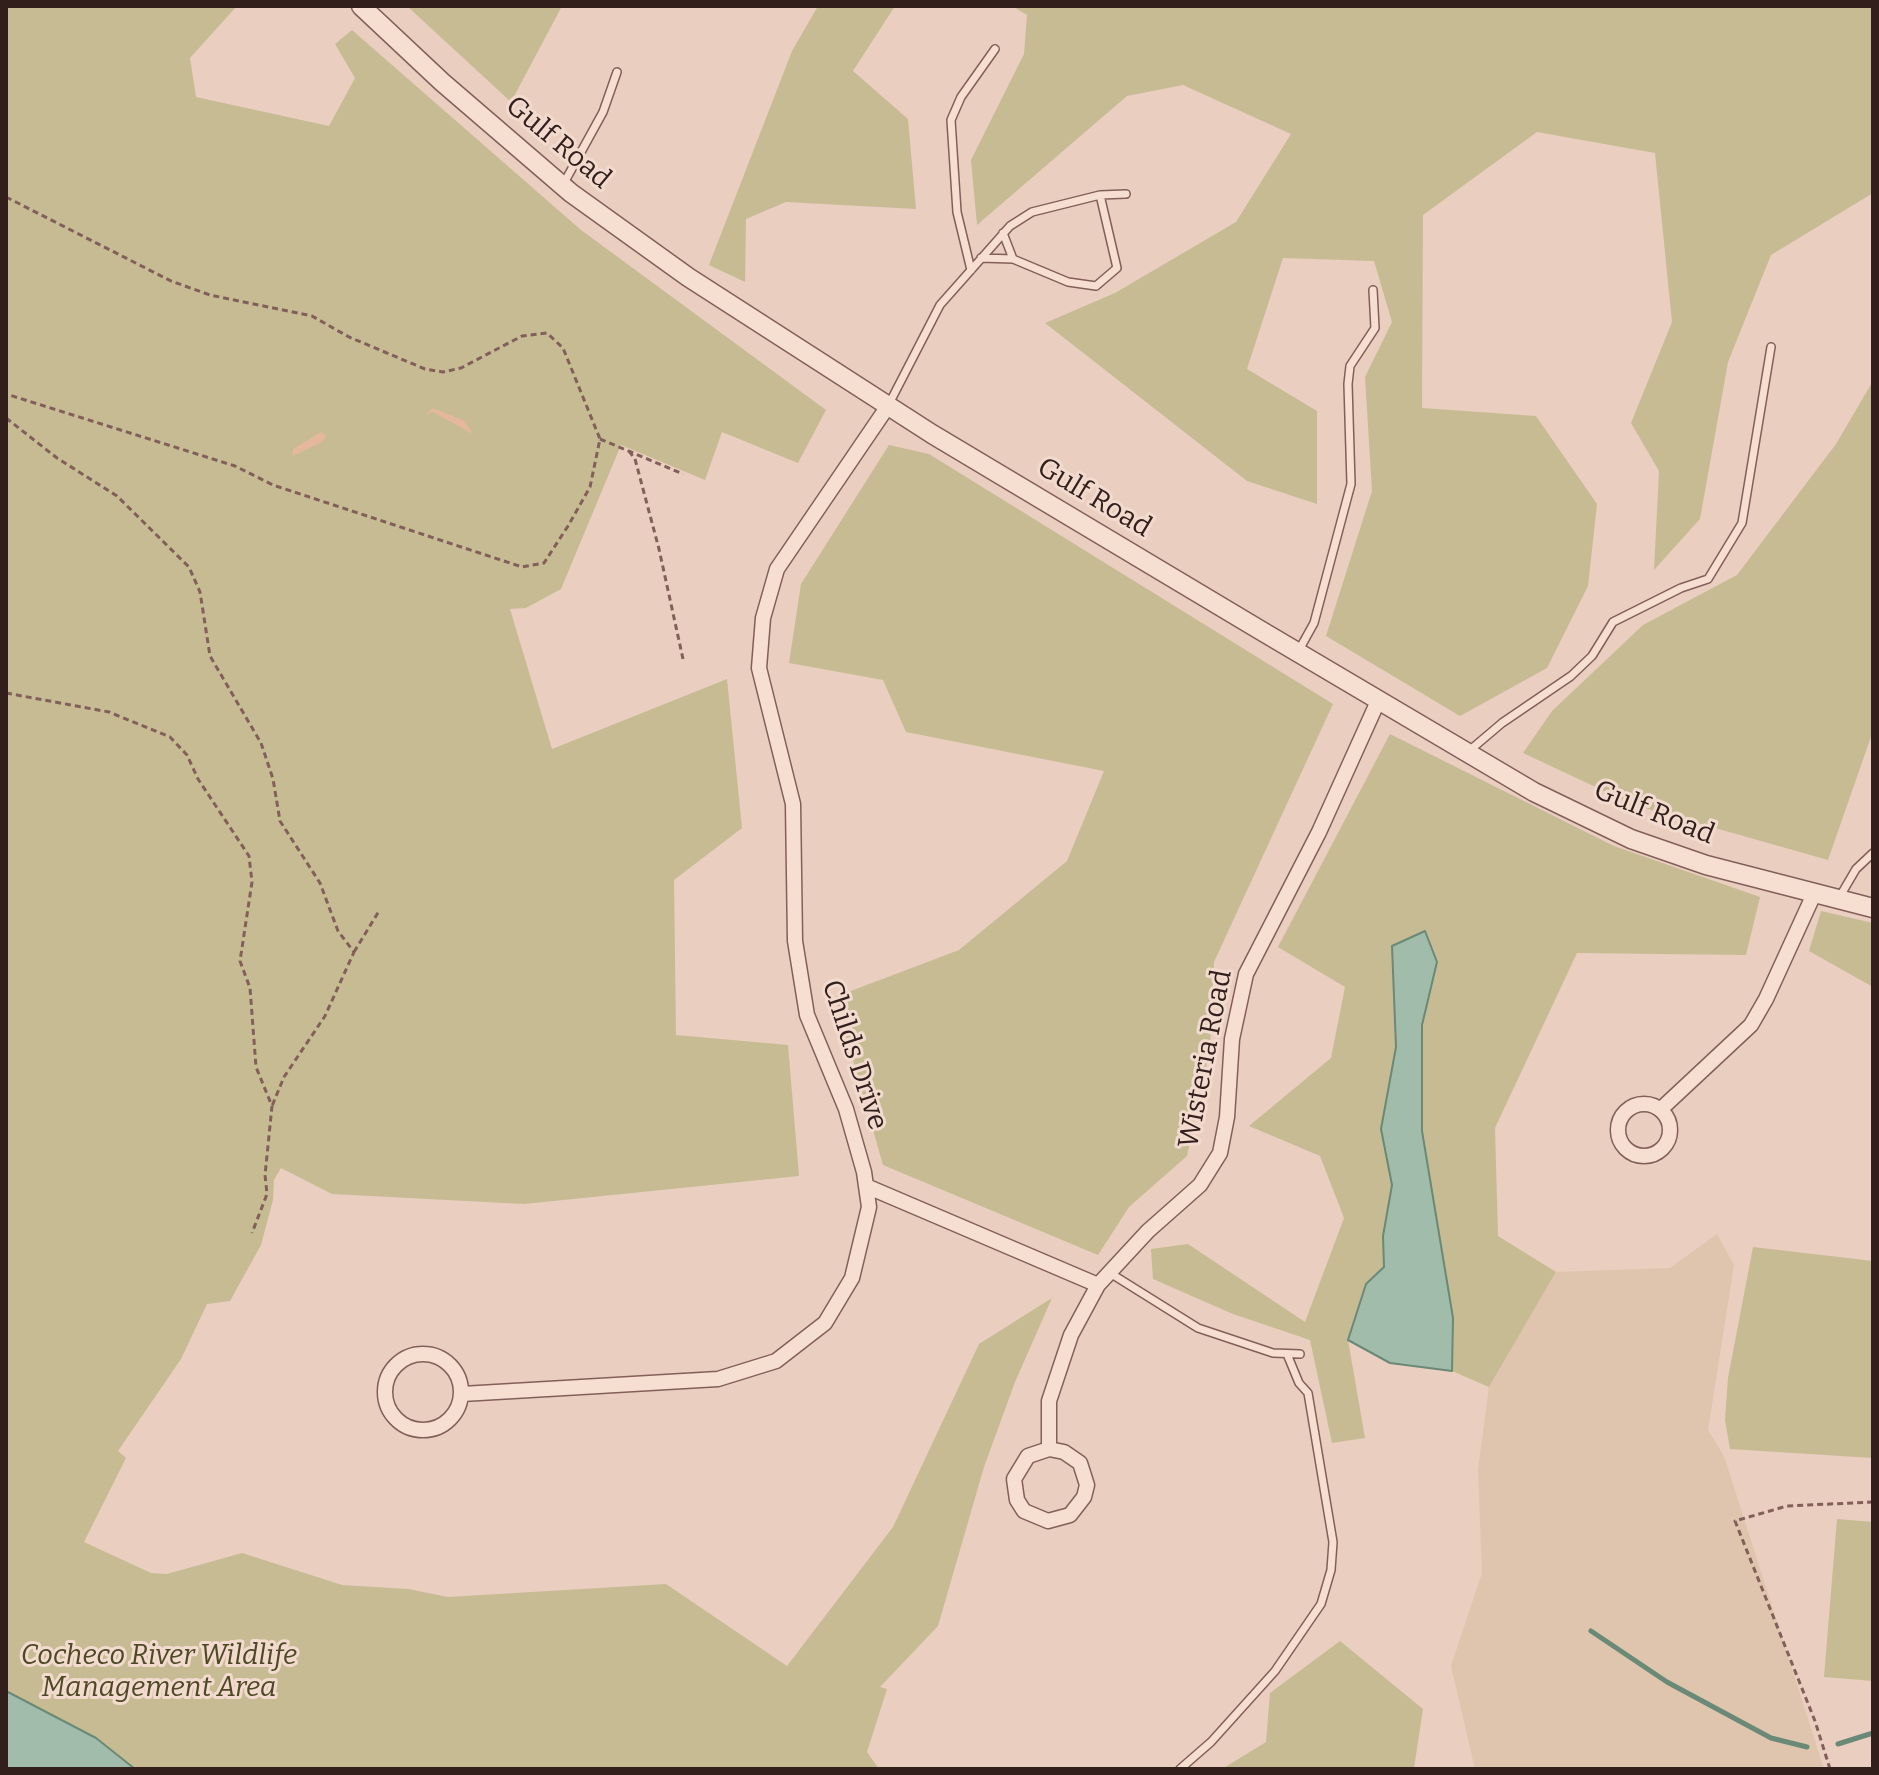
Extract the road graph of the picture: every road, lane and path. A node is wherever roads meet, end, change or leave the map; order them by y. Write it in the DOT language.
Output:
graph roads {
  1 [pos="361,6"];
  2 [pos="995,49"];
  3 [pos="617,72"];
  4 [pos="563,185"];
  5 [pos="1126,194"];
  6 [pos="1100,195"];
  7 [pos="6,197"];
  8 [pos="1003,233"];
  9 [pos="981,258"];
  10 [pos="1013,259"];
  11 [pos="971,270"];
  12 [pos="1373,290"];
  13 [pos="1771,347"];
  14 [pos="6,394"];
  15 [pos="888,406"];
  16 [pos="6,418"];
  17 [pos="600,439"];
  18 [pos="629,451"];
  19 [pos="683,474"];
  20 [pos="1298,652"];
  21 [pos="683,659"];
  22 [pos="6,693"];
  23 [pos="1379,699"];
  24 [pos="1468,753"];
  25 [pos="1873,853"];
  26 [pos="1814,894"];
  27 [pos="1838,900"];
  28 [pos="1873,908"];
  29 [pos="379,911"];
  30 [pos="354,952"];
  31 [pos="272,1106"];
  32 [pos="1661,1109"];
  33 [pos="866,1186"];
  34 [pos="252,1233"];
  35 [pos="1110,1273"];
  36 [pos="1098,1285"];
  37 [pos="1287,1354"];
  38 [pos="1300,1354"];
  39 [pos="462,1394"];
  40 [pos="1049,1449"];
  41 [pos="1873,1502"];
  42 [pos="1180,1769"];
  43 [pos="1830,1769"];
  1 -- 4 [label="street, Gulf Road"];
  2 -- 11 [label="lane"];
  3 -- 4 [label="lane"];
  4 -- 15 [label="street, Gulf Road"];
  5 -- 6 [label="lane"];
  6 -- 8 [label="lane"];
  6 -- 10 [label="lane"];
  7 -- 17 [label="path"];
  8 -- 9 [label="lane"];
  8 -- 10 [label="lane"];
  9 -- 10 [label="lane"];
  9 -- 11 [label="lane"];
  11 -- 15 [label="lane"];
  12 -- 20 [label="lane"];
  13 -- 24 [label="lane"];
  14 -- 17 [label="path"];
  15 -- 20 [label="street, Gulf Road"];
  15 -- 33 [label="street, Childs Drive"];
  16 -- 30 [label="path"];
  17 -- 18 [label="path"];
  18 -- 19 [label="path"];
  18 -- 21 [label="path"];
  20 -- 23 [label="street, Gulf Road"];
  22 -- 31 [label="path"];
  23 -- 24 [label="street, Gulf Road"];
  23 -- 35 [label="street, Wisteria Road"];
  24 -- 26 [label="street, Gulf Road"];
  25 -- 27 [label="lane"];
  26 -- 27 [label="street, Gulf Road"];
  26 -- 32 [label="street"];
  27 -- 28 [label="street, Gulf Road"];
  29 -- 30 [label="path"];
  30 -- 31 [label="path"];
  31 -- 34 [label="path"];
  33 -- 36 [label="street"];
  33 -- 39 [label="street, Childs Drive"];
  35 -- 36 [label="street, Wisteria Road"];
  35 -- 37 [label="lane"];
  36 -- 40 [label="street, Wisteria Road"];
  37 -- 38 [label="lane"];
  37 -- 42 [label="lane"];
  39 -- 39 [label="street"];
  40 -- 40 [label="street"];
  41 -- 43 [label="path"];
}
